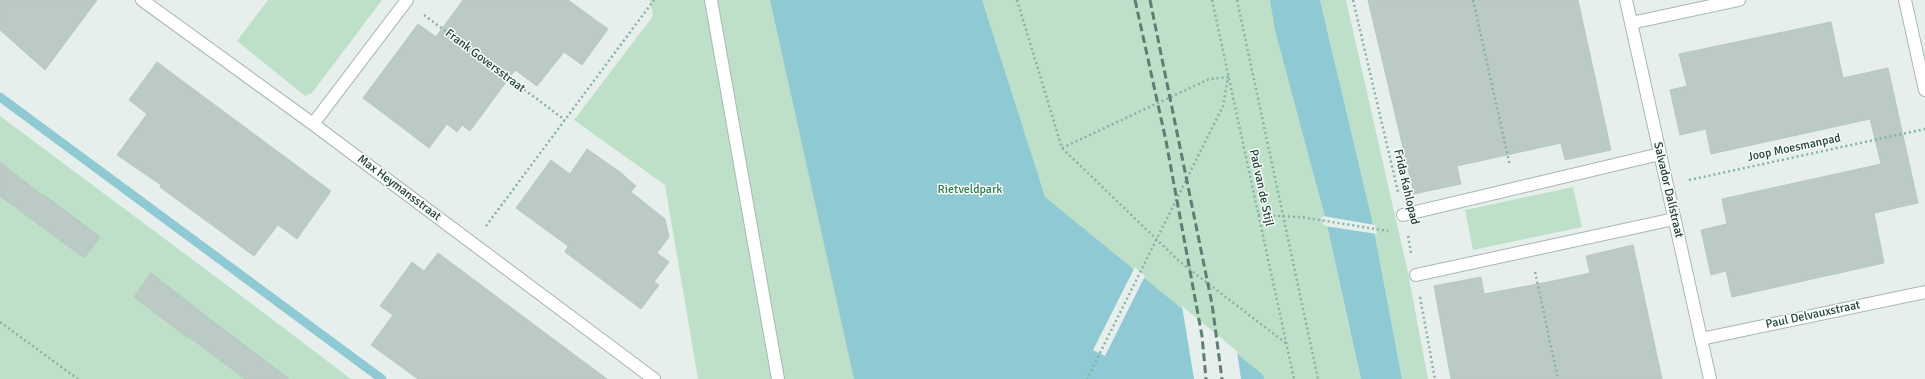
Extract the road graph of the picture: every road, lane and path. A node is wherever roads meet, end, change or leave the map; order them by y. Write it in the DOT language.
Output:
graph roads {
  1 [pos="142,0"];
  2 [pos="654,0"];
  3 [pos="711,0"];
  4 [pos="1017,0"];
  5 [pos="1212,0"];
  6 [pos="1237,0"];
  7 [pos="1353,0"];
  8 [pos="1473,0"];
  9 [pos="1626,0"];
  10 [pos="1739,0"];
  11 [pos="1905,0"];
  12 [pos="406,1"];
  13 [pos="1631,23"];
  14 [pos="1228,77"];
  15 [pos="1925,90"];
  16 [pos="565,120"];
  17 [pos="313,124"];
  18 [pos="1925,129"];
  19 [pos="1062,148"];
  20 [pos="1660,154"];
  21 [pos="1667,185"];
  22 [pos="1515,188"];
  23 [pos="1258,215"];
  24 [pos="1403,215"];
  25 [pos="1283,217"];
  26 [pos="1674,219"];
  27 [pos="1392,232"];
  28 [pos="1158,240"];
  29 [pos="472,244"];
  30 [pos="1530,251"];
  31 [pos="1416,275"];
  32 [pos="1925,292"];
  33 [pos="0,322"];
  34 [pos="1701,339"];
  35 [pos="1287,344"];
  36 [pos="78,379"];
  37 [pos="654,379"];
  38 [pos="778,379"];
  39 [pos="1087,379"];
  40 [pos="1294,379"];
  41 [pos="1318,379"];
  42 [pos="1435,379"];
  43 [pos="1558,379"];
  44 [pos="1710,379"];
  1 -- 17 [label="street, Max Heymansstraat"];
  2 -- 16 [label="path"];
  3 -- 38 [label="street"];
  4 -- 19 [label="path"];
  5 -- 14 [label="path, Pad van de Stijl"];
  6 -- 25 [label="path, Pad van de Stijl"];
  7 -- 24 [label="path, Frida Kahlopad"];
  8 -- 22 [label="path"];
  9 -- 13 [label="street, Salvador Dalístraat"];
  10 -- 13 [label="street"];
  11 -- 15 [label="street"];
  12 -- 16 [label="path, Frank Goversstraat"];
  12 -- 17 [label="street"];
  13 -- 20 [label="street, Salvador Dalístraat"];
  14 -- 19 [label="path"];
  14 -- 23 [label="path, Pad van de Stijl"];
  14 -- 28 [label="path"];
  16 -- 29 [label="path"];
  17 -- 29 [label="street, Max Heymansstraat"];
  18 -- 21 [label="path, Joop Moesmanpad"];
  19 -- 28 [label="path"];
  20 -- 21 [label="street, Salvador Dalístraat"];
  20 -- 22 [label="street"];
  21 -- 26 [label="street, Salvador Dalístraat"];
  22 -- 24 [label="street"];
  23 -- 25 [label="path"];
  23 -- 35 [label="path, Pad van de Stijl"];
  24 -- 31 [label="path, Frida Kahlopad"];
  25 -- 27 [label="path"];
  25 -- 41 [label="path, Pad van de Stijl"];
  26 -- 30 [label="street"];
  26 -- 34 [label="street, Salvador Dalístraat"];
  28 -- 35 [label="path"];
  28 -- 39 [label="path"];
  29 -- 37 [label="street, Max Heymansstraat"];
  30 -- 31 [label="street"];
  30 -- 43 [label="path"];
  31 -- 42 [label="path, Frida Kahlopad"];
  32 -- 34 [label="street, Paul Delvauxstraat"];
  33 -- 36 [label="path"];
  34 -- 44 [label="street, Salvador Dalístraat"];
  35 -- 40 [label="path, Pad van de Stijl"];
}
